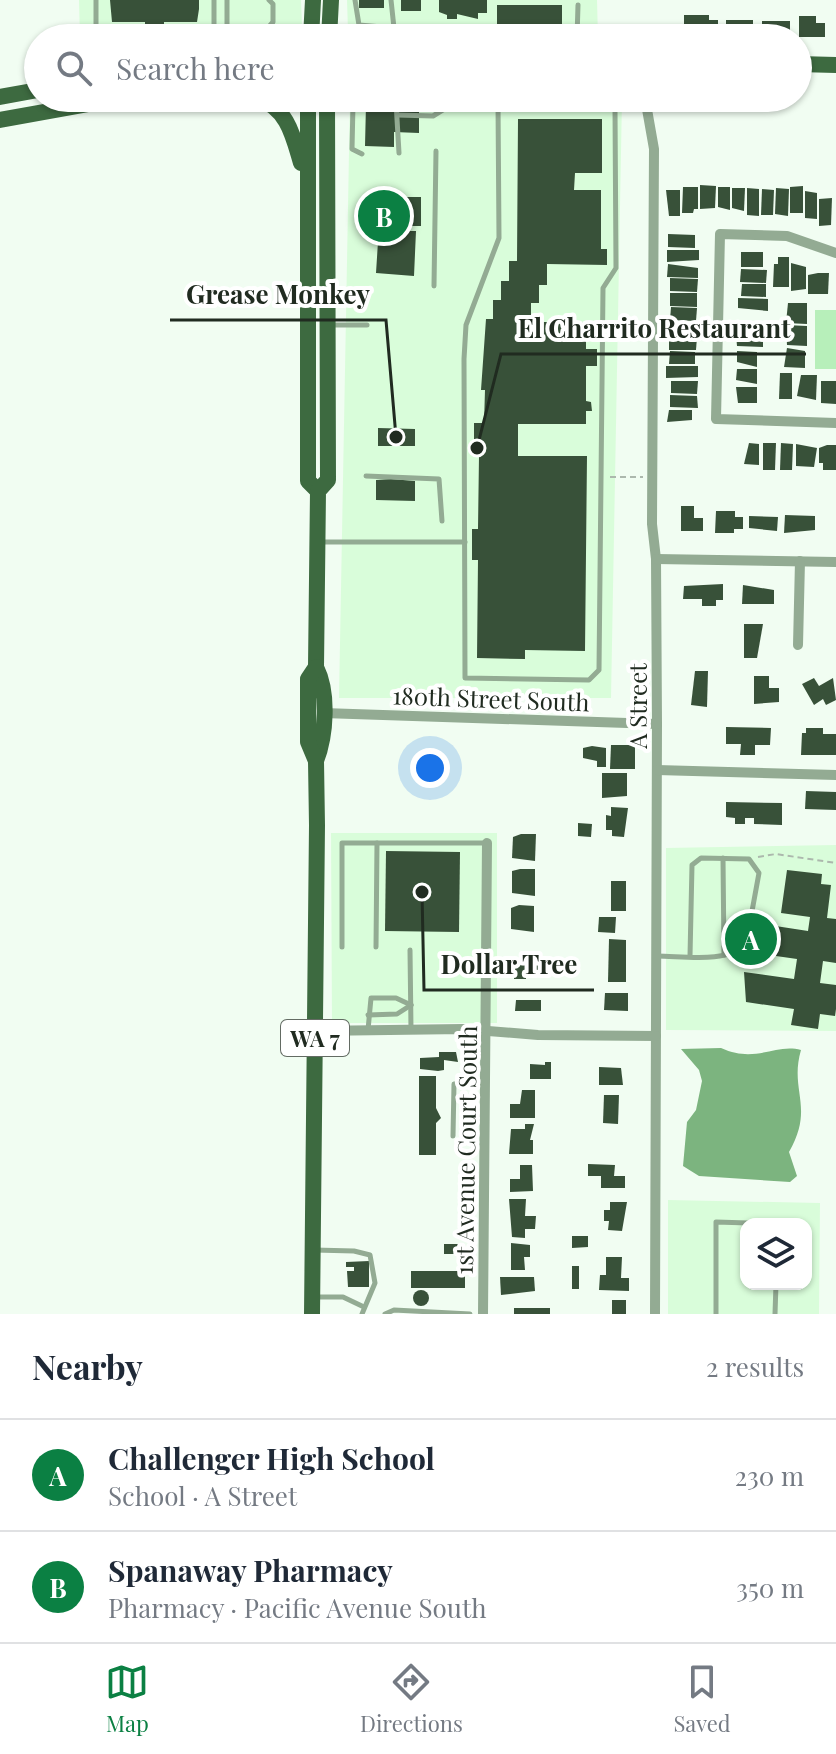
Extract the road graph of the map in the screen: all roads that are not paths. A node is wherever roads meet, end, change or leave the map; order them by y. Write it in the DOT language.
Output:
graph roads {
  1 [pos="96,0"];
  2 [pos="214,0"];
  3 [pos="227,0"];
  4 [pos="313,0"];
  5 [pos="331,0"];
  6 [pos="355,0"];
  7 [pos="391,0"];
  8 [pos="274,1"];
  9 [pos="578,5"];
  10 [pos="96,24"];
  11 [pos="214,24"];
  12 [pos="227,24"];
  13 [pos="271,24"];
  14 [pos="312,24"];
  15 [pos="330,24"];
  16 [pos="359,24"];
  17 [pos="394,24"];
  18 [pos="577,24"];
  19 [pos="812,64"];
  20 [pos="836,65"];
  21 [pos="24,93"];
  22 [pos="0,97"];
  23 [pos="44,112"];
  24 [pos="280,112"];
  25 [pos="308,112"];
  26 [pos="327,112"];
  27 [pos="354,112"];
  28 [pos="439,112"];
  29 [pos="498,112"];
  30 [pos="615,112"];
  31 [pos="647,112"];
  32 [pos="398,115"];
  33 [pos="0,120"];
  34 [pos="436,151"];
  35 [pos="399,153"];
  36 [pos="362,154"];
  37 [pos="306,183"];
  38 [pos="836,253"];
  39 [pos="434,286"];
  40 [pos="325,325"];
  41 [pos="367,325"];
  42 [pos="836,423"];
  43 [pos="366,476"];
  44 [pos="318,491"];
  45 [pos="442,521"];
  46 [pos="316,542"];
  47 [pos="465,542"];
  48 [pos="656,559"];
  49 [pos="800,561"];
  50 [pos="836,562"];
  51 [pos="798,645"];
  52 [pos="316,667"];
  53 [pos="323,713"];
  54 [pos="657,724"];
  55 [pos="316,761"];
  56 [pos="657,770"];
  57 [pos="836,775"];
  58 [pos="377,843"];
  59 [pos="487,843"];
  60 [pos="723,858"];
  61 [pos="342,947"];
  62 [pos="376,947"];
  63 [pos="410,950"];
  64 [pos="724,955"];
  65 [pos="656,956"];
  66 [pos="690,956"];
  67 [pos="411,1005"];
  68 [pos="368,1015"];
  69 [pos="411,1030"];
  70 [pos="315,1031"];
  71 [pos="368,1031"];
  72 [pos="488,1031"];
  73 [pos="656,1036"];
  74 [pos="487,1080"];
  75 [pos="453,1136"];
  76 [pos="740,1223"];
  77 [pos="313,1250"];
  78 [pos="776,1290"];
  79 [pos="312,1305"];
  80 [pos="363,1311"];
  81 [pos="385,1314"];
  82 [pos="470,1314"];
  83 [pos="483,1314"];
  84 [pos="655,1314"];
  85 [pos="716,1314"];
  86 [pos="775,1314"];
  1 -- 10 [label="lane"];
  2 -- 11 [label="lane"];
  3 -- 12 [label="lane"];
  4 -- 14 [label="main road"];
  5 -- 15 [label="main road"];
  6 -- 16 [label="lane"];
  7 -- 17 [label="lane"];
  8 -- 13 [label="lane"];
  9 -- 18 [label="lane"];
  19 -- 20 [label="main road"];
  21 -- 22 [label="main road"];
  23 -- 33 [label="main road"];
  24 -- 37 [label="main road"];
  25 -- 37 [label="main road, WA 7"];
  26 -- 40 [label="main road, WA 7"];
  27 -- 36 [label="lane"];
  28 -- 32 [label="lane"];
  29 -- 47 [label="lane"];
  30 -- 47 [label="lane"];
  31 -- 48 [label="street, A Street"];
  32 -- 35 [label="lane"];
  34 -- 39 [label="lane"];
  37 -- 44 [label="main road, WA 7"];
  38 -- 42 [label="street"];
  40 -- 41 [label="lane"];
  40 -- 44 [label="main road, WA 7"];
  43 -- 45 [label="lane"];
  44 -- 46 [label="main road, WA 7"];
  46 -- 47 [label="lane"];
  46 -- 52 [label="main road, WA 7"];
  48 -- 49 [label="street"];
  48 -- 54 [label="street, A Street"];
  49 -- 50 [label="street"];
  49 -- 51 [label="street"];
  52 -- 53 [label="main road, WA 7"];
  52 -- 55 [label="main road, WA 7"];
  53 -- 54 [label="street, 180th Street South"];
  53 -- 55 [label="main road, WA 7"];
  54 -- 56 [label="street, A Street"];
  55 -- 70 [label="main road, WA 7"];
  56 -- 57 [label="street"];
  56 -- 65 [label="street, A Street"];
  58 -- 59 [label="lane"];
  58 -- 61 [label="lane"];
  58 -- 62 [label="lane"];
  59 -- 72 [label="street, 1st Avenue Court South"];
  60 -- 64 [label="lane"];
  60 -- 64 [label="lane"];
  60 -- 66 [label="lane"];
  63 -- 67 [label="lane"];
  64 -- 66 [label="lane"];
  65 -- 66 [label="lane"];
  65 -- 73 [label="street, A Street"];
  67 -- 68 [label="lane"];
  67 -- 68 [label="lane"];
  67 -- 69 [label="lane"];
  68 -- 71 [label="lane"];
  69 -- 71 [label="street"];
  69 -- 72 [label="street"];
  70 -- 71 [label="street"];
  70 -- 77 [label="main road, WA 7"];
  72 -- 73 [label="street"];
  72 -- 74 [label="street, 1st Avenue Court South"];
  73 -- 84 [label="street, A Street"];
  74 -- 75 [label="lane"];
  74 -- 83 [label="street, 1st Avenue Court South"];
  76 -- 85 [label="lane"];
  77 -- 79 [label="main road, WA 7"];
  77 -- 80 [label="lane"];
  78 -- 86 [label="lane"];
  79 -- 80 [label="lane"];
  81 -- 82 [label="lane"];
}
